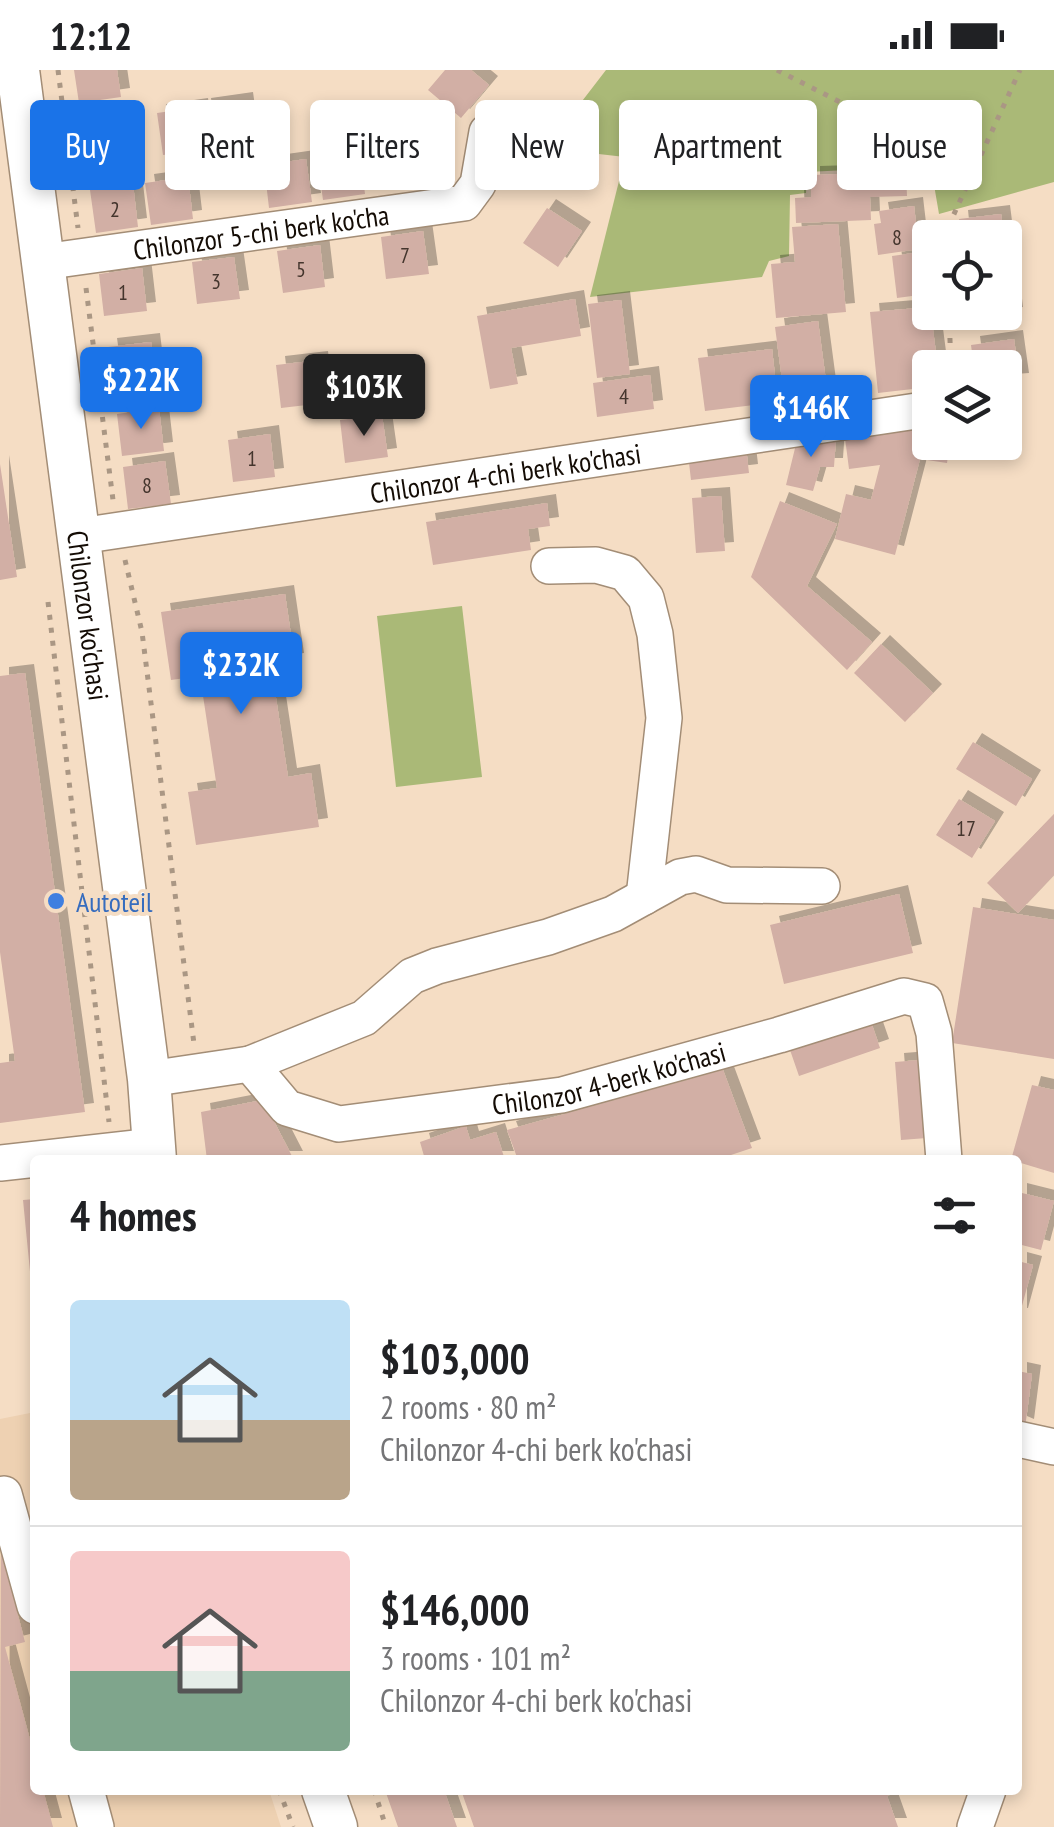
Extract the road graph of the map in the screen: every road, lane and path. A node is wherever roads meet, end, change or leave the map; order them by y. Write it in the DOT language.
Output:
graph roads {
  1 [pos="18,70"];
  2 [pos="58,70"];
  3 [pos="777,70"];
  4 [pos="1020,70"];
  5 [pos="837,101"];
  6 [pos="982,158"];
  7 [pos="475,188"];
  8 [pos="967,190"];
  9 [pos="952,220"];
  10 [pos="62,259"];
  11 [pos="912,412"];
  12 [pos="99,534"];
  13 [pos="549,566"];
  14 [pos="48,603"];
  15 [pos="822,886"];
  16 [pos="644,896"];
  17 [pos="194,1052"];
  18 [pos="250,1064"];
  19 [pos="149,1079"];
  20 [pos="140,1152"];
  21 [pos="102,1155"];
  22 [pos="944,1155"];
  23 [pos="30,1161"];
  24 [pos="0,1163"];
  25 [pos="1022,1440"];
  26 [pos="1054,1447"];
  27 [pos="13,1493"];
  28 [pos="30,1580"];
  29 [pos="87,1795"];
  30 [pos="281,1795"];
  31 [pos="325,1795"];
  32 [pos="376,1795"];
  33 [pos="986,1795"];
  34 [pos="96,1827"];
  35 [pos="293,1827"];
  36 [pos="336,1827"];
  37 [pos="386,1827"];
  38 [pos="975,1827"];
  1 -- 10 [label="main road, Chilonzor ko'chasi"];
  2 -- 10 [label="path"];
  3 -- 5 [label="path"];
  4 -- 6 [label="path"];
  7 -- 10 [label="street, Chilonzor 5-chi berk ko'cha"];
  8 -- 9 [label="path"];
  10 -- 12 [label="main road, Chilonzor ko'chasi"];
  10 -- 12 [label="path"];
  11 -- 12 [label="street, Chilonzor 4-chi berk ko'chasi"];
  12 -- 17 [label="path"];
  12 -- 19 [label="main road, Chilonzor ko'chasi"];
  13 -- 16 [label="street"];
  14 -- 20 [label="path"];
  15 -- 16 [label="street"];
  16 -- 18 [label="street"];
  18 -- 19 [label="street"];
  18 -- 22 [label="street, Chilonzor 4-berk ko'chasi"];
  19 -- 20 [label="main road, Chilonzor ko'chasi"];
  20 -- 21 [label="street"];
  23 -- 24 [label="street"];
  25 -- 26 [label="street"];
  27 -- 28 [label="street"];
  29 -- 34 [label="street"];
  30 -- 35 [label="path"];
  31 -- 36 [label="main road"];
  32 -- 37 [label="path"];
  33 -- 38 [label="street"];
}
